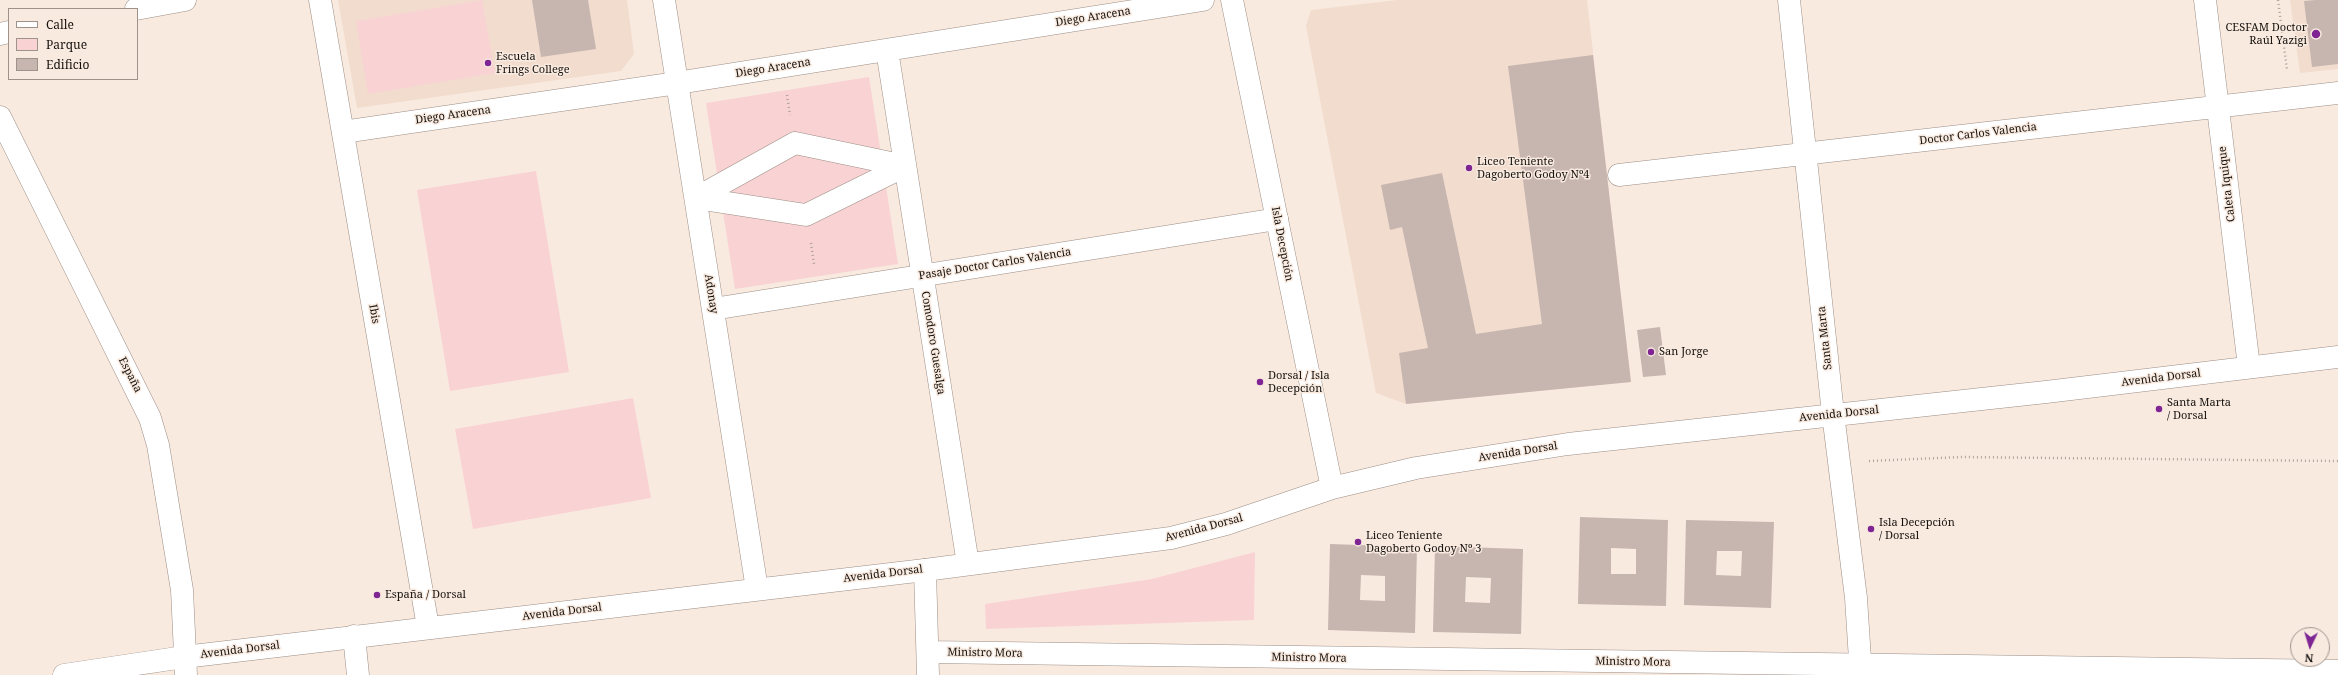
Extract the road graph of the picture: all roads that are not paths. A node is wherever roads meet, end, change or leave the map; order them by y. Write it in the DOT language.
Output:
graph roads {
  1 [pos="185,0"];
  2 [pos="320,0"];
  3 [pos="664,0"];
  4 [pos="1203,0"];
  5 [pos="1232,0"];
  6 [pos="1789,0"];
  7 [pos="2205,0"];
  8 [pos="138,9"];
  9 [pos="887,50"];
  10 [pos="677,83"];
  11 [pos="2338,93"];
  12 [pos="2218,106"];
  13 [pos="0,117"];
  14 [pos="343,132"];
  15 [pos="1805,154"];
  16 [pos="906,166"];
  17 [pos="1618,175"];
  18 [pos="696,198"];
  19 [pos="1277,219"];
  20 [pos="923,276"];
  21 [pos="713,309"];
  22 [pos="2338,357"];
  23 [pos="2249,367"];
  24 [pos="1833,414"];
  25 [pos="1332,488"];
  26 [pos="968,564"];
  27 [pos="924,570"];
  28 [pos="757,589"];
  29 [pos="428,627"];
  30 [pos="354,636"];
  31 [pos="928,652"];
  32 [pos="185,666"];
  33 [pos="1365,667"];
  34 [pos="1592,668"];
  35 [pos="1860,671"];
  36 [pos="2338,671"];
  37 [pos="2128,672"];
  38 [pos="64,675"];
  39 [pos="358,675"];
  40 [pos="928,675"];
  1 -- 8 [label="street"];
  2 -- 14 [label="street, Ibis"];
  3 -- 10 [label="street, Adonay"];
  4 -- 9 [label="street, Diego Aracena"];
  5 -- 19 [label="street, Isla Decepción"];
  6 -- 15 [label="street, Santa Marta"];
  7 -- 12 [label="street, Caleta Iquique"];
  9 -- 10 [label="street, Diego Aracena"];
  9 -- 16 [label="street, Comodoro Guesalga"];
  10 -- 14 [label="street, Diego Aracena"];
  10 -- 18 [label="street, Adonay"];
  11 -- 12 [label="street, Doctor Carlos Valencia"];
  12 -- 15 [label="street, Doctor Carlos Valencia"];
  12 -- 23 [label="street, Caleta Iquique"];
  13 -- 32 [label="street, España"];
  14 -- 29 [label="street, Ibis"];
  15 -- 17 [label="street, Doctor Carlos Valencia"];
  15 -- 24 [label="street, Santa Marta"];
  16 -- 18 [label="street"];
  16 -- 18 [label="street"];
  16 -- 20 [label="street, Comodoro Guesalga"];
  18 -- 21 [label="street, Adonay"];
  19 -- 20 [label="street, Pasaje Doctor Carlos Valencia"];
  19 -- 25 [label="street, Isla Decepción"];
  20 -- 21 [label="street, Pasaje Doctor Carlos Valencia"];
  20 -- 26 [label="street, Comodoro Guesalga"];
  21 -- 28 [label="street, Adonay"];
  22 -- 23 [label="street, Avenida Dorsal"];
  23 -- 24 [label="street, Avenida Dorsal"];
  24 -- 25 [label="street, Avenida Dorsal"];
  24 -- 35 [label="street, Santa Marta"];
  25 -- 26 [label="street, Avenida Dorsal"];
  26 -- 27 [label="street, Avenida Dorsal"];
  27 -- 28 [label="street, Avenida Dorsal"];
  27 -- 31 [label="street"];
  28 -- 29 [label="street, Avenida Dorsal"];
  29 -- 30 [label="street, Avenida Dorsal"];
  30 -- 32 [label="street, Avenida Dorsal"];
  30 -- 39 [label="street"];
  31 -- 33 [label="street, Ministro Mora"];
  31 -- 40 [label="street"];
  32 -- 38 [label="street, Avenida Dorsal"];
  33 -- 34 [label="street, Ministro Mora"];
  34 -- 35 [label="street, Ministro Mora"];
  35 -- 37 [label="street, Ministro Mora"];
  36 -- 37 [label="street, Ministro Mora"];
}
